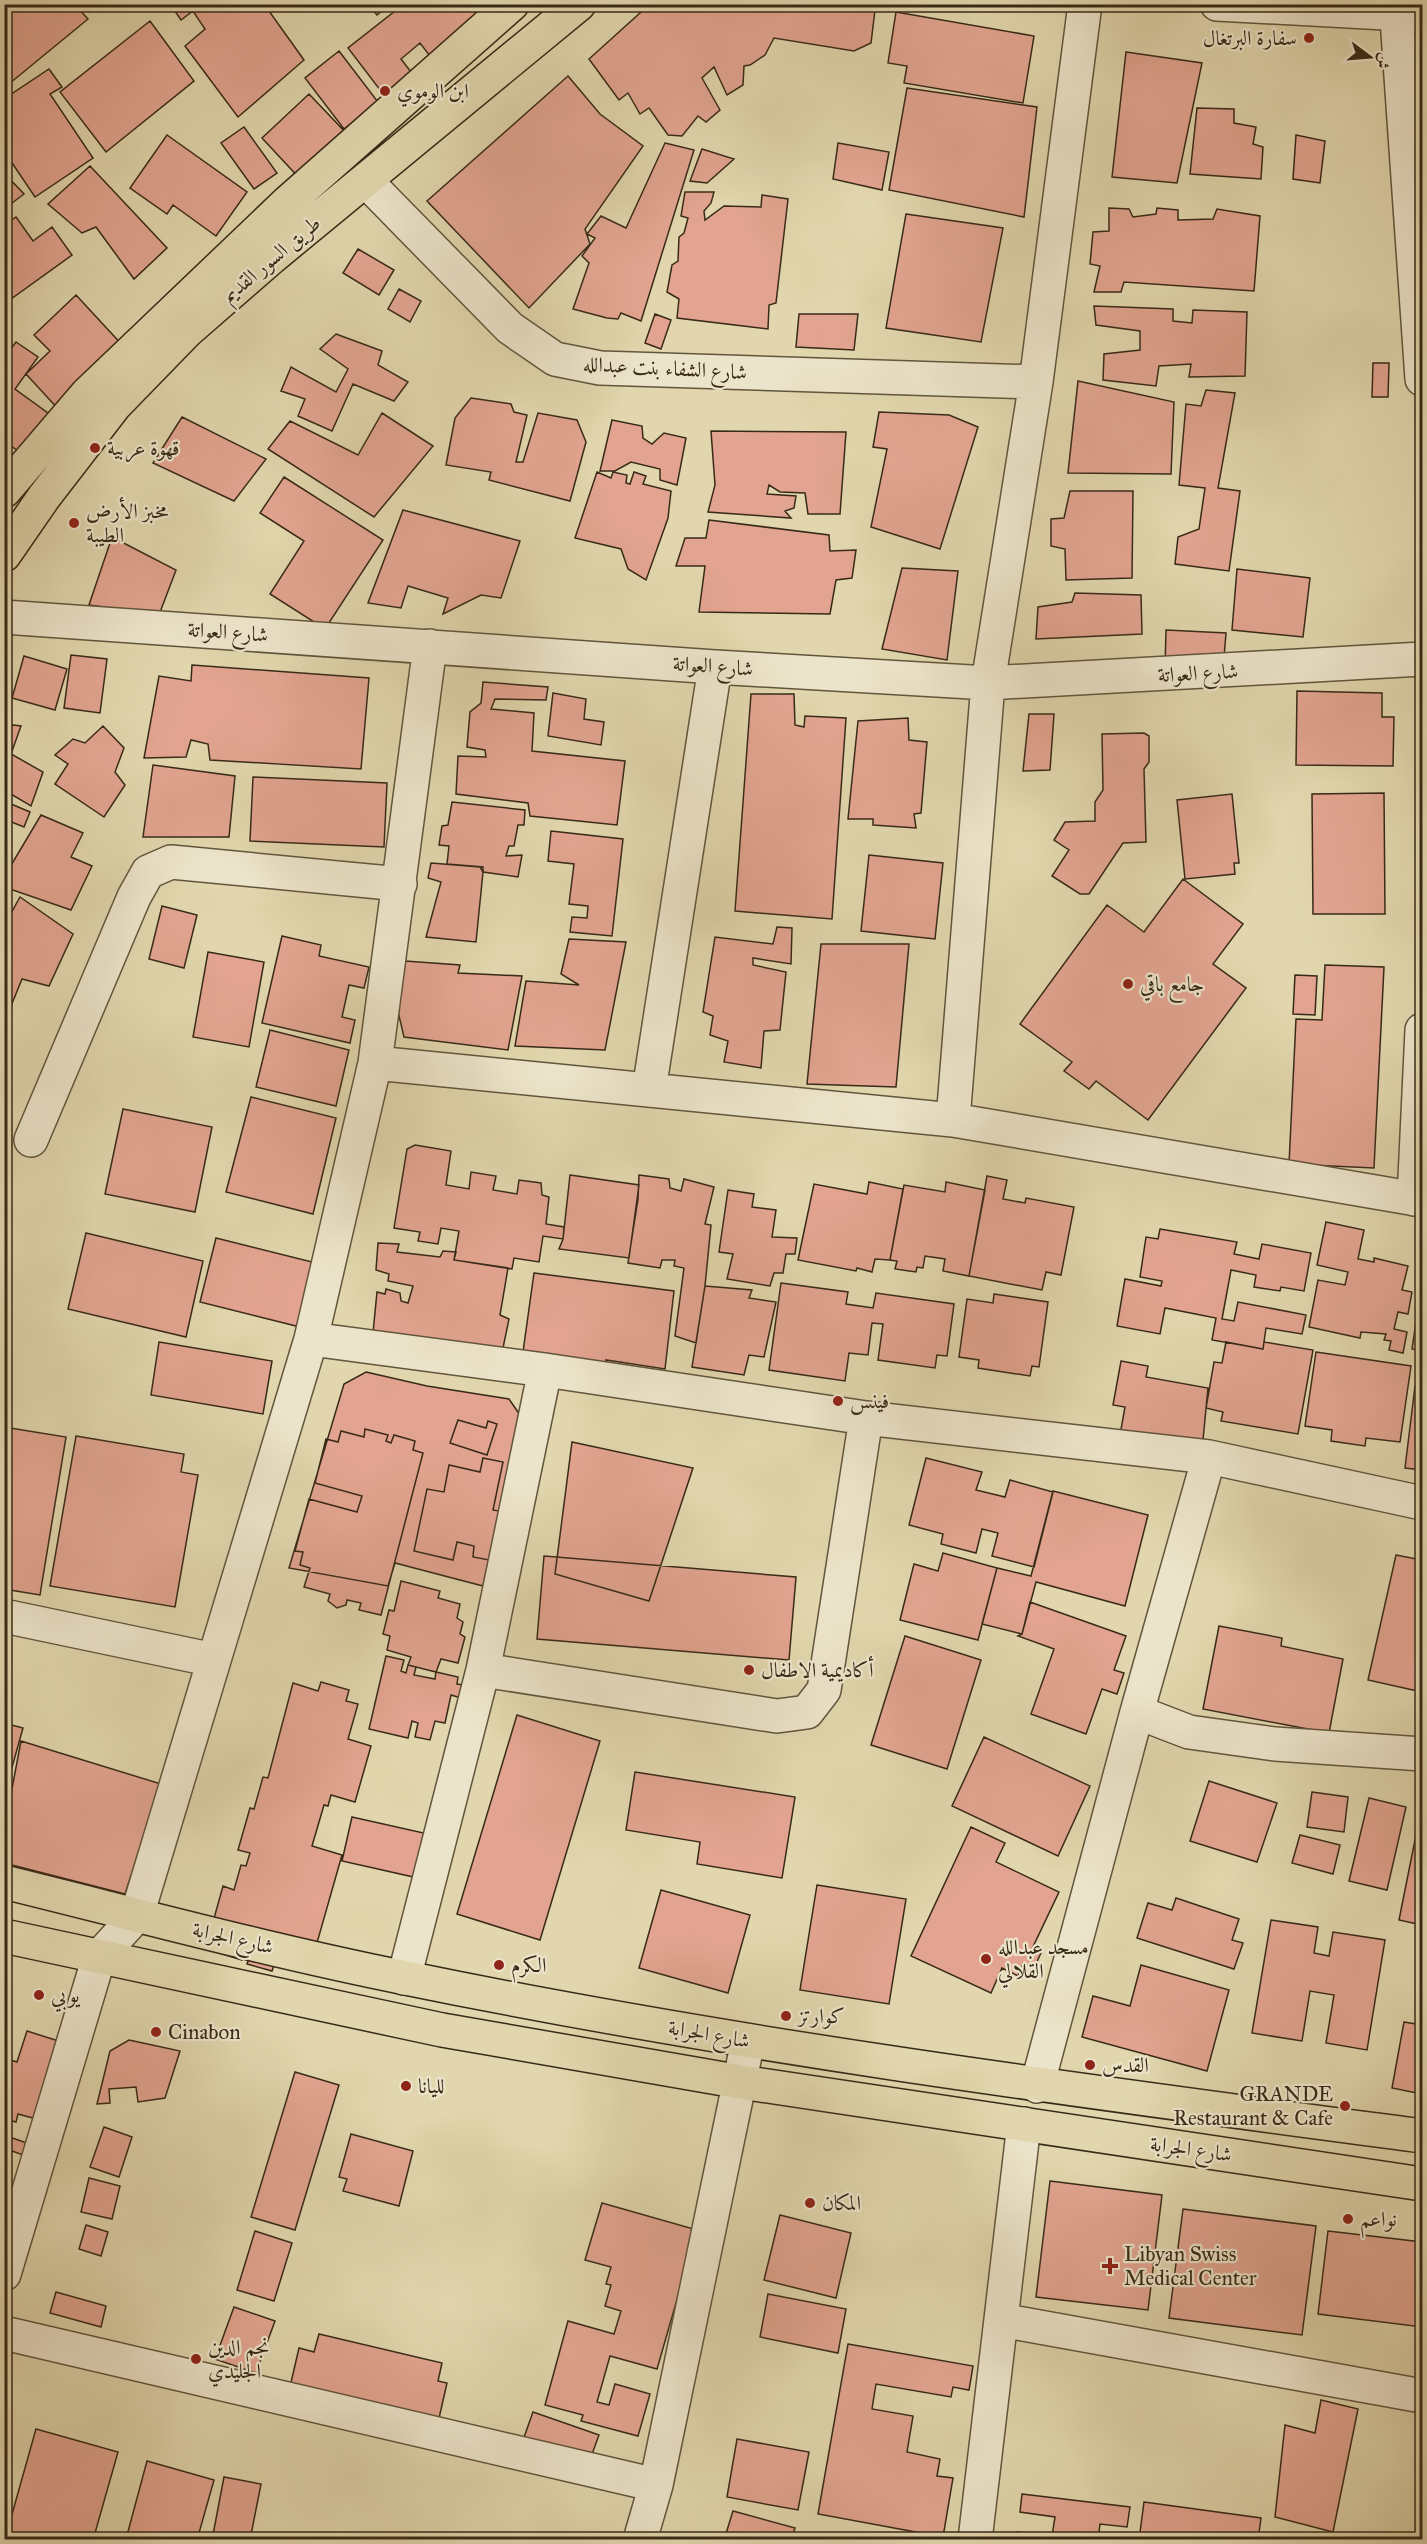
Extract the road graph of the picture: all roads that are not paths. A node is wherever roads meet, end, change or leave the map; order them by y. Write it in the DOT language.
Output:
graph roads {
  1 [pos="512,4"];
  2 [pos="579,4"];
  3 [pos="1085,4"];
  4 [pos="1217,4"];
  5 [pos="1406,11"];
  6 [pos="366,181"];
  7 [pos="1422,379"];
  8 [pos="1036,382"];
  9 [pos="4,491"];
  10 [pos="4,555"];
  11 [pos="4,616"];
  12 [pos="430,646"];
  13 [pos="1422,659"];
  14 [pos="715,667"];
  15 [pos="988,682"];
  16 [pos="400,884"];
  17 [pos="1422,1030"];
  18 [pos="375,1062"];
  19 [pos="649,1090"];
  20 [pos="953,1120"];
  21 [pos="31,1140"];
  22 [pos="1418,1199"];
  23 [pos="311,1339"];
  24 [pos="545,1370"];
  25 [pos="866,1418"];
  26 [pos="1209,1458"];
  27 [pos="1422,1503"];
  28 [pos="4,1616"];
  29 [pos="214,1660"];
  30 [pos="483,1670"];
  31 [pos="1137,1712"];
  32 [pos="1422,1754"];
  33 [pos="4,1882"];
  34 [pos="137,1915"];
  35 [pos="4,1936"];
  36 [pos="99,1957"];
  37 [pos="404,1978"];
  38 [pos="748,2041"];
  39 [pos="741,2082"];
  40 [pos="1037,2086"];
  41 [pos="1024,2124"];
  42 [pos="1422,2136"];
  43 [pos="1422,2184"];
  44 [pos="4,2274"];
  45 [pos="1001,2320"];
  46 [pos="4,2333"];
  47 [pos="1422,2396"];
  48 [pos="656,2485"];
  49 [pos="640,2540"];
  50 [pos="975,2540"];
  1 -- 9 [label="main road, طريق السور القديم"];
  2 -- 6 [label="main road, طريق السور القديم"];
  3 -- 8 [label="street"];
  4 -- 5 [label="street"];
  5 -- 7 [label="street"];
  6 -- 8 [label="street, شارع الشفاء بنت عبدالله"];
  6 -- 10 [label="main road, طريق السور القديم"];
  8 -- 15 [label="street"];
  11 -- 12 [label="street, شارع العواتة"];
  12 -- 14 [label="street, شارع العواتة"];
  12 -- 16 [label="street"];
  13 -- 15 [label="street, شارع العواتة"];
  14 -- 15 [label="street, شارع العواتة"];
  14 -- 19 [label="street"];
  15 -- 20 [label="street"];
  16 -- 18 [label="street"];
  16 -- 21 [label="street"];
  17 -- 22 [label="street"];
  18 -- 19 [label="street"];
  18 -- 23 [label="street"];
  19 -- 20 [label="street"];
  20 -- 22 [label="street"];
  23 -- 24 [label="street"];
  23 -- 29 [label="street"];
  24 -- 25 [label="street"];
  24 -- 30 [label="street"];
  25 -- 26 [label="street"];
  25 -- 30 [label="street"];
  26 -- 27 [label="street"];
  26 -- 31 [label="street"];
  28 -- 29 [label="street"];
  29 -- 34 [label="street"];
  30 -- 37 [label="street"];
  31 -- 32 [label="street"];
  31 -- 40 [label="street"];
  33 -- 34 [label="main road, شارع الجرابة"];
  34 -- 36 [label="street"];
  34 -- 37 [label="main road, شارع الجرابة"];
  35 -- 36 [label="main road, شارع الجرابة"];
  36 -- 39 [label="main road, شارع الجرابة"];
  36 -- 44 [label="street"];
  37 -- 38 [label="main road, شارع الجرابة"];
  38 -- 39 [label="street"];
  38 -- 40 [label="main road, شارع الجرابة"];
  39 -- 41 [label="main road, شارع الجرابة"];
  39 -- 48 [label="street"];
  40 -- 42 [label="main road, شارع الجرابة"];
  41 -- 43 [label="main road, شارع الجرابة"];
  41 -- 45 [label="street"];
  45 -- 47 [label="street"];
  45 -- 50 [label="street"];
  46 -- 48 [label="street"];
  48 -- 49 [label="street"];
}
